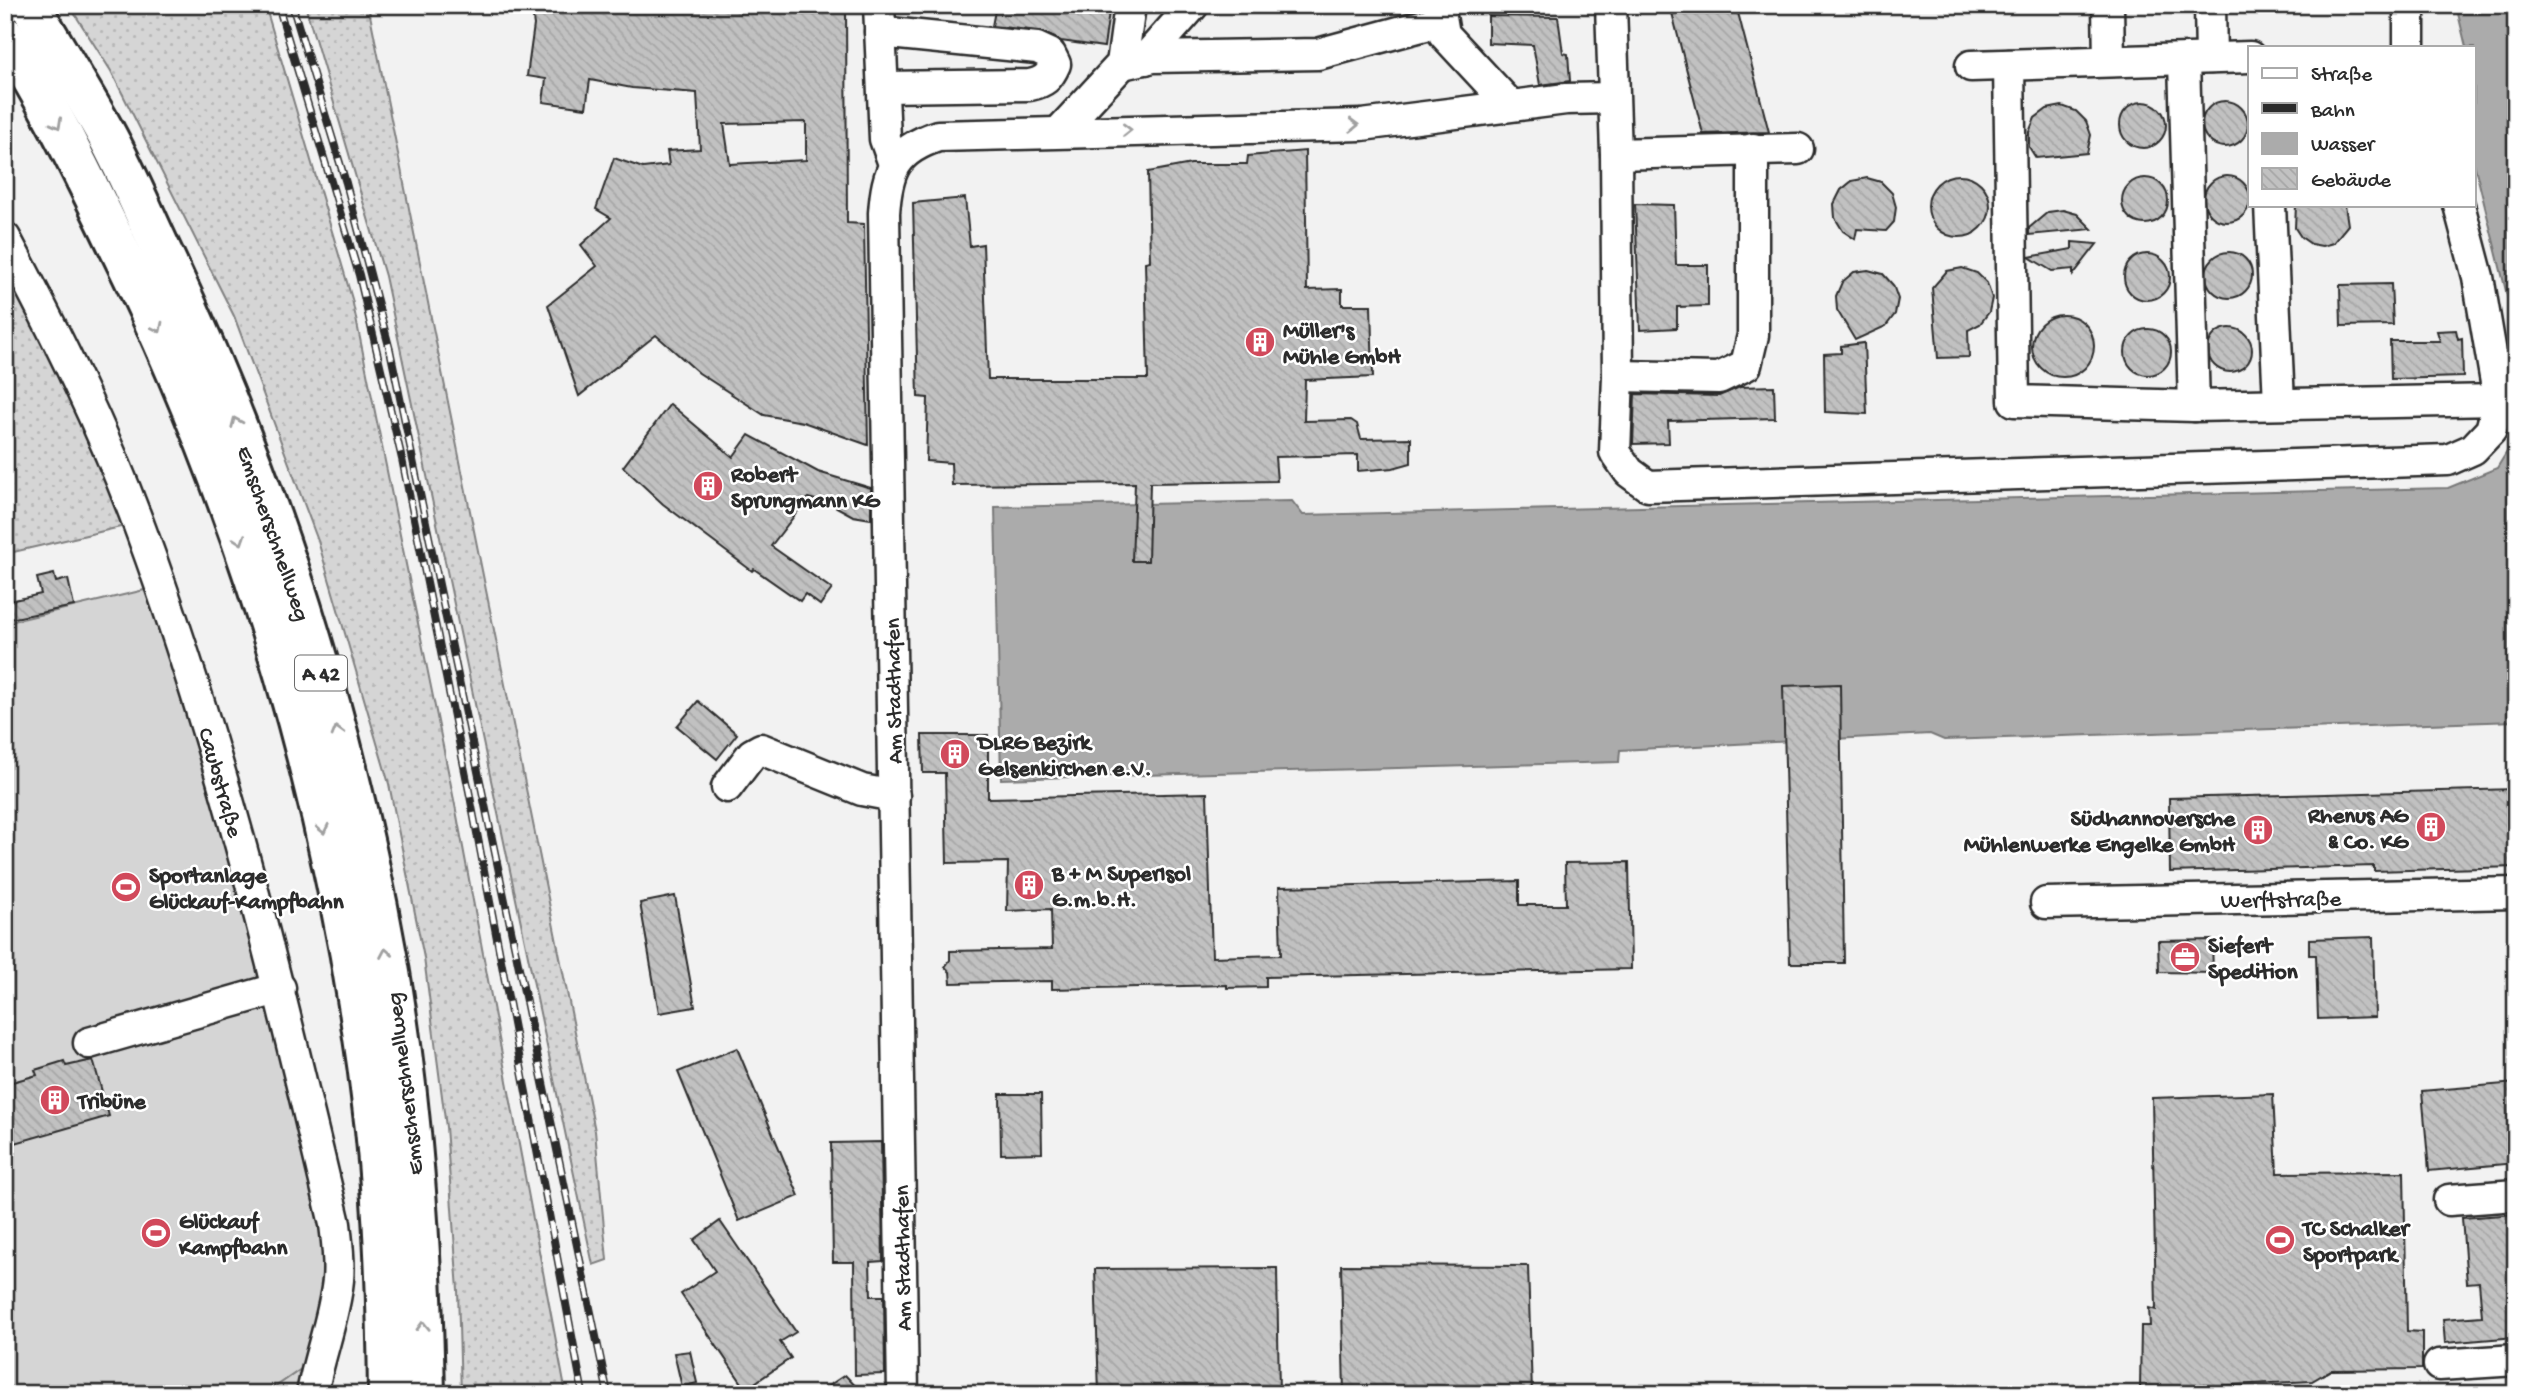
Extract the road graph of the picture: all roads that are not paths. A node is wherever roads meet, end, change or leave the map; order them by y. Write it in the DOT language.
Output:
graph roads {
  1 [pos="30,5"];
  2 [pos="1130,5"];
  3 [pos="1193,5"];
  4 [pos="2108,5"];
  5 [pos="2210,5"];
  6 [pos="2409,5"];
  7 [pos="1605,6"];
  8 [pos="1440,13"];
  9 [pos="879,18"];
  10 [pos="5,36"];
  11 [pos="2409,46"];
  12 [pos="2248,57"];
  13 [pos="2197,60"];
  14 [pos="2109,61"];
  15 [pos="1133,62"];
  16 [pos="2009,65"];
  17 [pos="1970,66"];
  18 [pos="884,87"];
  19 [pos="1613,98"];
  20 [pos="1510,105"];
  21 [pos="1059,132"];
  22 [pos="1753,149"];
  23 [pos="1798,149"];
  24 [pos="1616,155"];
  25 [pos="894,164"];
  26 [pos="2270,206"];
  27 [pos="2459,206"];
  28 [pos="5,237"];
  29 [pos="1618,376"];
  30 [pos="2499,400"];
  31 [pos="2279,403"];
  32 [pos="2194,406"];
  33 [pos="727,787"];
  34 [pos="894,796"];
  35 [pos="2516,893"];
  36 [pos="2046,903"];
  37 [pos="280,988"];
  38 [pos="89,1043"];
  39 [pos="2516,1195"];
  40 [pos="2449,1200"];
  41 [pos="2516,1360"];
  42 [pos="2439,1365"];
  43 [pos="312,1394"];
  44 [pos="388,1394"];
  45 [pos="425,1394"];
  46 [pos="903,1394"];
  45 -- 1 [label="highway, Emscherschnellweg / A 42, one-way"];
  2 -- 15 [label="street"];
  3 -- 15 [label="street"];
  4 -- 14 [label="street"];
  5 -- 13 [label="street"];
  6 -- 11 [label="street"];
  7 -- 19 [label="street"];
  8 -- 15 [label="street"];
  8 -- 20 [label="street"];
  9 -- 18 [label="street"];
  9 -- 18 [label="street"];
  10 -- 44 [label="highway, Emscherschnellweg / A 42, one-way"];
  12 -- 13 [label="street"];
  13 -- 14 [label="street"];
  13 -- 32 [label="street"];
  14 -- 16 [label="street"];
  15 -- 21 [label="street"];
  16 -- 17 [label="street"];
  16 -- 32 [label="street"];
  18 -- 25 [label="street"];
  19 -- 20 [label="street"];
  19 -- 24 [label="street"];
  21 -- 20 [label="street, one-way"];
  21 -- 25 [label="street"];
  22 -- 23 [label="street"];
  22 -- 24 [label="street"];
  22 -- 29 [label="street"];
  24 -- 29 [label="street"];
  25 -- 34 [label="street, Am Stadthafen"];
  26 -- 31 [label="street"];
  27 -- 30 [label="street"];
  28 -- 37 [label="street, Caubstraße"];
  29 -- 30 [label="street"];
  30 -- 31 [label="street"];
  31 -- 32 [label="street"];
  33 -- 34 [label="street"];
  34 -- 46 [label="street, Am Stadthafen"];
  35 -- 36 [label="street, Werftstraße"];
  37 -- 38 [label="street"];
  37 -- 43 [label="street, Caubstraße"];
  39 -- 40 [label="street"];
  41 -- 42 [label="street"];
}
